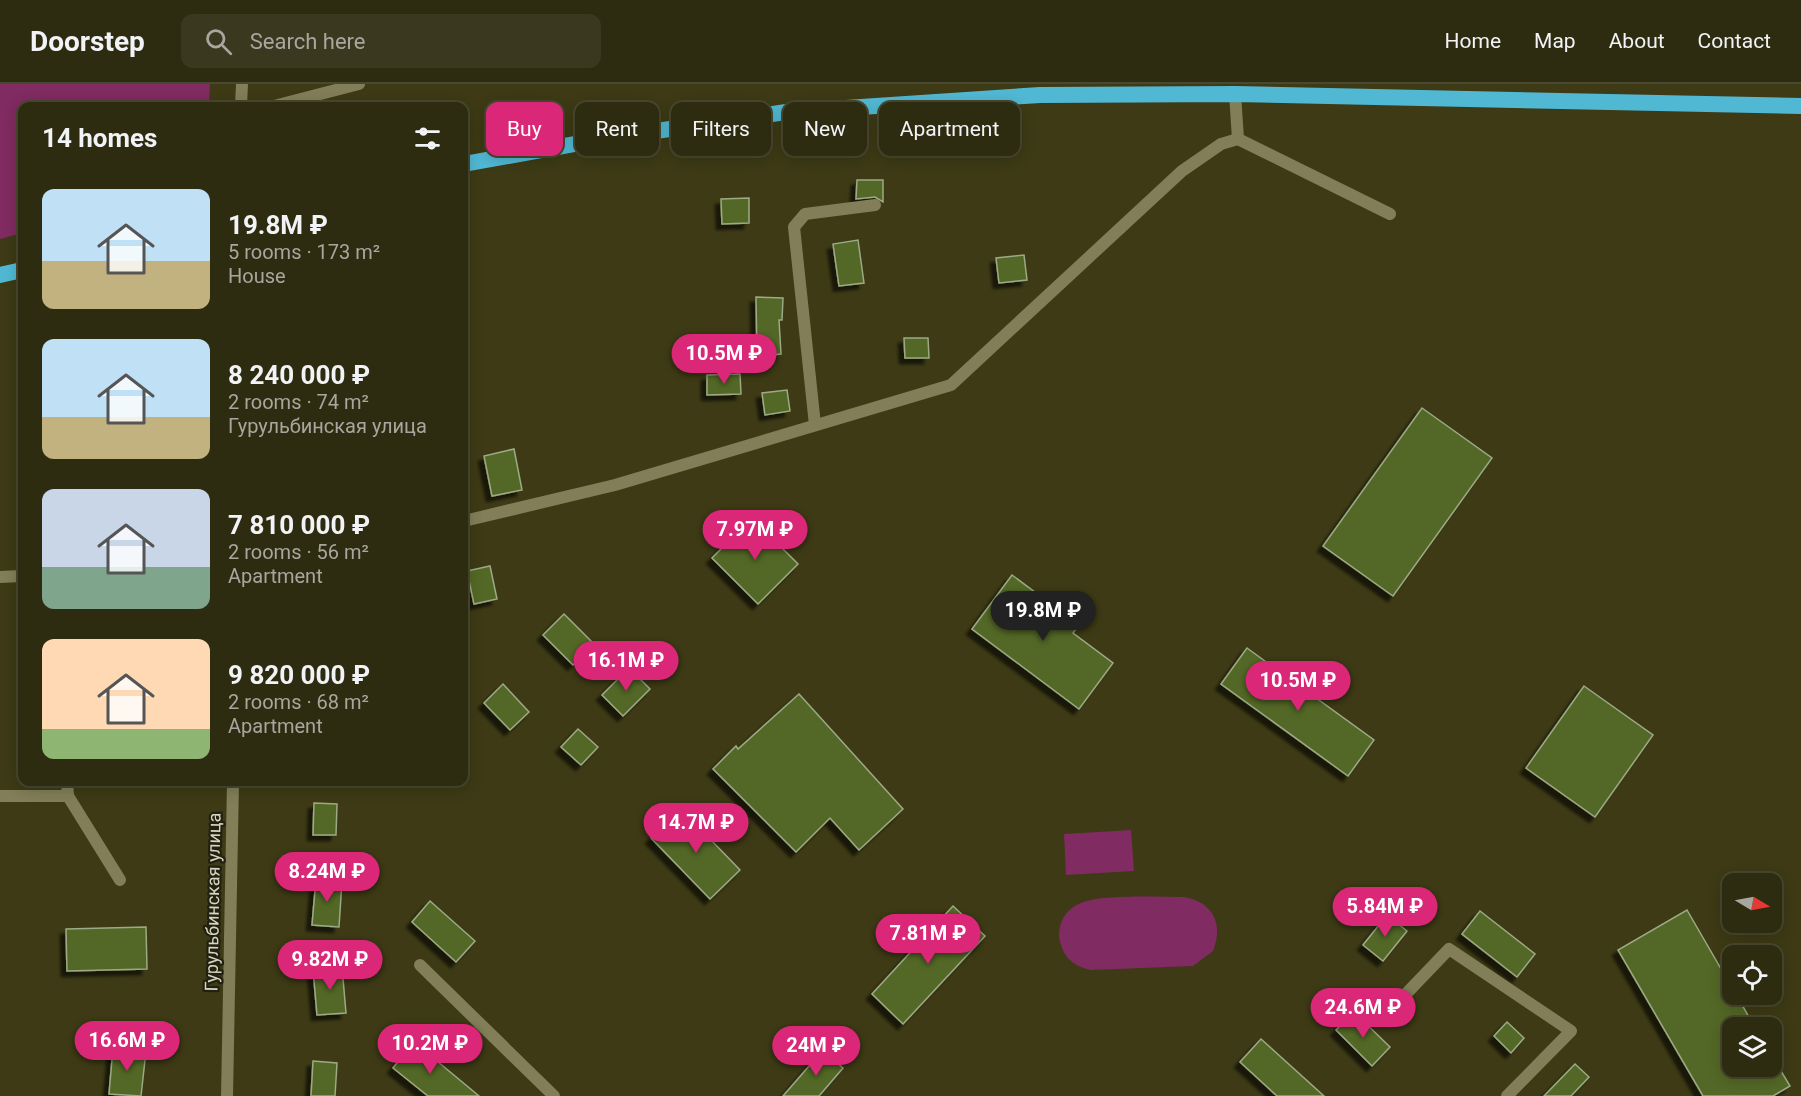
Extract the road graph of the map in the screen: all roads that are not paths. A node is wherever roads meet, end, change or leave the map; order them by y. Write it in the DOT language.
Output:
graph roads {
  1 [pos="242,84"];
  2 [pos="358,84"];
  3 [pos="322,89"];
  4 [pos="1235,94"];
  5 [pos="241,102"];
  6 [pos="285,102"];
  7 [pos="1801,106"];
  8 [pos="1238,139"];
  9 [pos="468,163"];
  10 [pos="875,205"];
  11 [pos="1390,214"];
  12 [pos="18,271"];
  13 [pos="0,275"];
  14 [pos="815,425"];
  15 [pos="468,520"];
  16 [pos="18,576"];
  17 [pos="0,577"];
  18 [pos="67,786"];
  19 [pos="233,786"];
  20 [pos="0,796"];
  21 [pos="68,796"];
  22 [pos="120,880"];
  23 [pos="420,965"];
  24 [pos="1404,996"];
  25 [pos="227,1096"];
  26 [pos="554,1096"];
  27 [pos="1507,1096"];
  1 -- 5 [label="street"];
  2 -- 3 [label="street"];
  3 -- 6 [label="street"];
  4 -- 7 [label="highway"];
  4 -- 8 [label="street"];
  4 -- 9 [label="highway"];
  8 -- 11 [label="street"];
  8 -- 14 [label="street"];
  10 -- 14 [label="street"];
  12 -- 13 [label="highway"];
  14 -- 15 [label="street"];
  16 -- 17 [label="street"];
  18 -- 21 [label="street"];
  19 -- 25 [label="street, Гурульбинская улица"];
  20 -- 21 [label="street"];
  21 -- 22 [label="street"];
  23 -- 26 [label="street"];
  24 -- 27 [label="street"];
}
